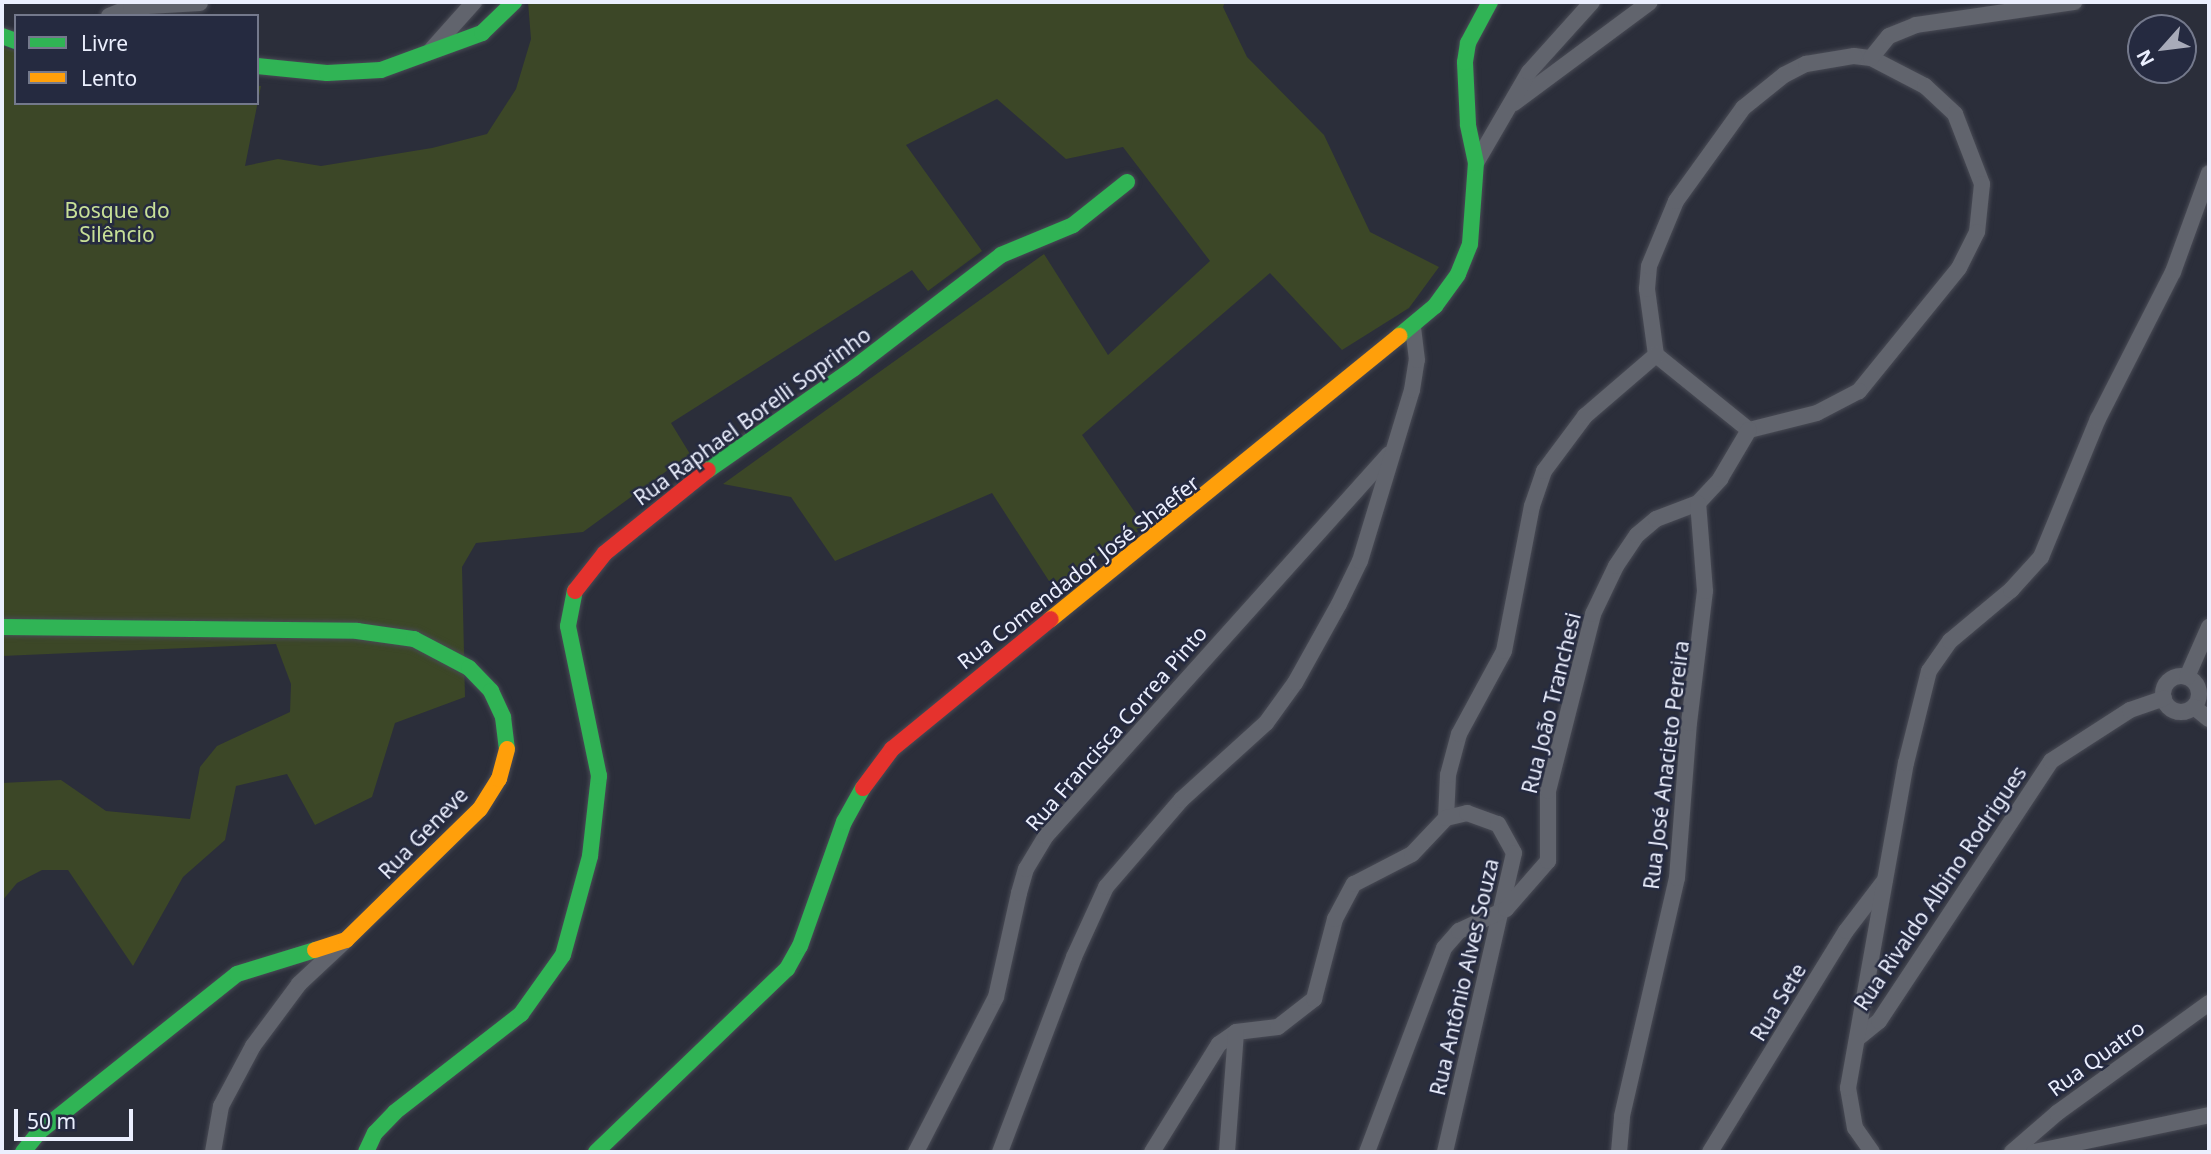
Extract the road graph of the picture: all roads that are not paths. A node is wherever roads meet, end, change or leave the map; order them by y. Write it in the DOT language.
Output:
graph roads {
  1 [pos="474,2"];
  2 [pos="514,2"];
  3 [pos="1490,2"];
  4 [pos="1592,2"];
  5 [pos="1650,2"];
  6 [pos="2074,2"];
  7 [pos="200,3"];
  8 [pos="114,14"];
  9 [pos="425,56"];
  10 [pos="1871,58"];
  11 [pos="259,66"];
  12 [pos="1511,105"];
  13 [pos="1476,163"];
  14 [pos="2209,173"];
  15 [pos="1127,182"];
  16 [pos="1413,329"];
  17 [pos="1656,355"];
  18 [pos="1749,430"];
  19 [pos="1391,452"];
  20 [pos="1698,503"];
  21 [pos="2,627"];
  22 [pos="2209,627"];
  23 [pos="2188,677"];
  24 [pos="2164,698"];
  25 [pos="2194,707"];
  26 [pos="2209,719"];
  27 [pos="1446,818"];
  28 [pos="1887,878"];
  29 [pos="1499,914"];
  30 [pos="346,940"];
  31 [pos="2209,1003"];
  32 [pos="1236,1032"];
  33 [pos="1858,1038"];
  34 [pos="2209,1115"];
  35 [pos="23,1152"];
  36 [pos="213,1152"];
  37 [pos="366,1152"];
  38 [pos="596,1152"];
  39 [pos="916,1152"];
  40 [pos="1000,1152"];
  41 [pos="1152,1152"];
  42 [pos="1227,1152"];
  43 [pos="1367,1152"];
  44 [pos="1445,1152"];
  45 [pos="1619,1152"];
  46 [pos="1710,1152"];
  47 [pos="1872,1152"];
  48 [pos="2012,1152"];
  49 [pos="2034,1152"];
  1 -- 9 [label="street"];
  2 -- 9 [label="street"];
  3 -- 13 [label="street, Rua Comendador José Shaefer"];
  4 -- 12 [label="street"];
  5 -- 12 [label="street"];
  6 -- 10 [label="street"];
  7 -- 8 [label="street"];
  9 -- 11 [label="street"];
  10 -- 17 [label="street"];
  10 -- 18 [label="street"];
  12 -- 13 [label="street"];
  13 -- 16 [label="street, Rua Comendador José Shaefer"];
  14 -- 28 [label="street"];
  15 -- 37 [label="street, Rua Raphael Borelli Soprinho"];
  16 -- 19 [label="street"];
  16 -- 38 [label="street, Rua Comendador José Shaefer"];
  17 -- 18 [label="street"];
  17 -- 27 [label="street"];
  18 -- 20 [label="street, Rua João Tranchesi"];
  19 -- 39 [label="street, Rua Francisca Correa Pinto"];
  19 -- 40 [label="street"];
  20 -- 29 [label="street, Rua João Tranchesi"];
  20 -- 45 [label="street, Rua José Anacieto Pereira"];
  21 -- 30 [label="street, Rua Geneve"];
  22 -- 23 [label="street"];
  23 -- 24 [label="street"];
  23 -- 25 [label="street"];
  24 -- 25 [label="street"];
  24 -- 33 [label="street, Rua Rivaldo Albino Rodrigues"];
  25 -- 26 [label="street"];
  27 -- 29 [label="street, Rua Antônio Alves Souza"];
  27 -- 32 [label="street"];
  28 -- 33 [label="street"];
  28 -- 46 [label="street, Rua Sete"];
  29 -- 43 [label="street, Rua João Tranchesi"];
  29 -- 44 [label="street, Rua Antônio Alves Souza"];
  30 -- 35 [label="street, Rua Geneve"];
  30 -- 36 [label="street"];
  31 -- 48 [label="street, Rua Quatro"];
  32 -- 41 [label="street"];
  32 -- 42 [label="street"];
  33 -- 47 [label="street"];
  34 -- 49 [label="street"];
}
